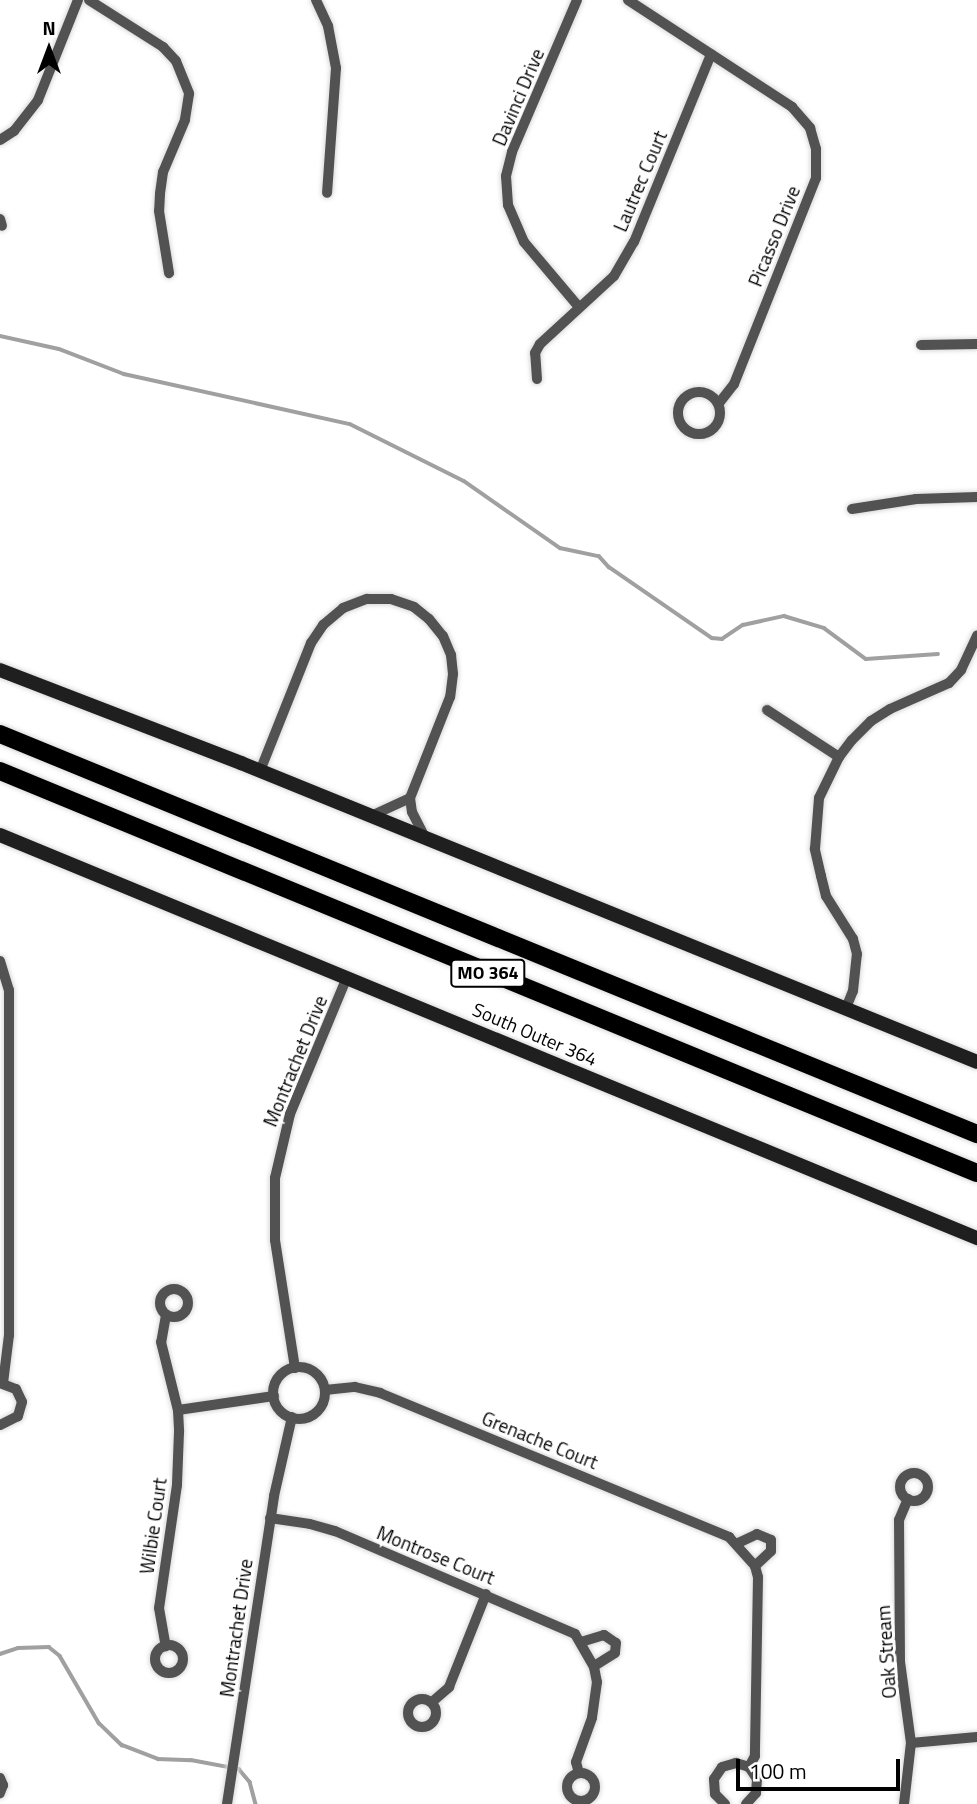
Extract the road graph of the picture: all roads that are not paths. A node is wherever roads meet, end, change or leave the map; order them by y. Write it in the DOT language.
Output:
graph roads {
  1 [pos="78,0"];
  2 [pos="89,0"];
  3 [pos="316,0"];
  4 [pos="577,0"];
  5 [pos="628,0"];
  6 [pos="711,54"];
  7 [pos="0,140"];
  8 [pos="327,193"];
  9 [pos="169,273"];
  10 [pos="579,307"];
  11 [pos="977,344"];
  12 [pos="921,345"];
  13 [pos="537,379"];
  14 [pos="719,403"];
  15 [pos="977,497"];
  16 [pos="852,509"];
  17 [pos="977,635"];
  18 [pos="0,670"];
  19 [pos="767,710"];
  20 [pos="0,734"];
  21 [pos="839,757"];
  22 [pos="0,771"];
  23 [pos="260,771"];
  24 [pos="410,798"];
  25 [pos="371,816"];
  26 [pos="0,835"];
  27 [pos="425,838"];
  28 [pos="0,961"];
  29 [pos="347,977"];
  30 [pos="846,1007"];
  31 [pos="977,1062"];
  32 [pos="977,1134"];
  33 [pos="4,1150"];
  34 [pos="977,1173"];
  35 [pos="977,1238"];
  36 [pos="4,1291"];
  37 [pos="166,1315"];
  38 [pos="295,1367"];
  39 [pos="2,1383"];
  40 [pos="325,1390"];
  41 [pos="274,1396"];
  42 [pos="178,1410"];
  43 [pos="292,1417"];
  44 [pos="0,1425"];
  45 [pos="908,1499"];
  46 [pos="270,1518"];
  47 [pos="736,1544"];
  48 [pos="755,1566"];
  49 [pos="485,1594"];
  50 [pos="581,1643"];
  51 [pos="166,1646"];
  52 [pos="594,1666"];
  53 [pos="432,1702"];
  54 [pos="977,1737"];
  55 [pos="911,1743"];
  56 [pos="749,1767"];
  57 [pos="579,1773"];
  58 [pos="0,1777"];
  59 [pos="0,1793"];
  60 [pos="228,1804"];
  61 [pos="725,1804"];
  62 [pos="746,1804"];
  63 [pos="904,1804"];
  1 -- 7 [label="street"];
  2 -- 9 [label="street"];
  3 -- 8 [label="street"];
  4 -- 10 [label="street, Davinci Drive"];
  5 -- 6 [label="street, Picasso Drive"];
  6 -- 10 [label="street, Lautrec Court"];
  6 -- 14 [label="street, Picasso Drive"];
  10 -- 13 [label="street"];
  11 -- 12 [label="street"];
  14 -- 14 [label="street, Picasso Drive"];
  15 -- 16 [label="street"];
  17 -- 21 [label="street"];
  18 -- 23 [label="main road"];
  19 -- 21 [label="street"];
  20 -- 32 [label="highway, MO 364"];
  21 -- 30 [label="street"];
  22 -- 34 [label="highway, MO 364"];
  23 -- 24 [label="street"];
  23 -- 25 [label="main road"];
  24 -- 25 [label="street"];
  24 -- 27 [label="street"];
  25 -- 27 [label="main road"];
  26 -- 29 [label="main road, South Outer 364"];
  27 -- 30 [label="main road"];
  28 -- 33 [label="street"];
  29 -- 35 [label="main road, South Outer 364"];
  29 -- 38 [label="street, Montrachet Drive"];
  30 -- 31 [label="main road"];
  33 -- 36 [label="street"];
  36 -- 39 [label="street"];
  37 -- 42 [label="street, Wilbie Court"];
  38 -- 40 [label="street"];
  38 -- 41 [label="street"];
  39 -- 44 [label="street"];
  40 -- 43 [label="street"];
  40 -- 47 [label="street, Grenache Court"];
  41 -- 42 [label="street"];
  41 -- 43 [label="street"];
  42 -- 51 [label="street, Wilbie Court"];
  43 -- 46 [label="street, Montrachet Drive"];
  45 -- 55 [label="street, Oak Stream"];
  46 -- 49 [label="street, Montrose Court"];
  46 -- 60 [label="street, Montrachet Drive"];
  47 -- 48 [label="street, Grenache Court"];
  47 -- 48 [label="street"];
  48 -- 56 [label="street"];
  49 -- 50 [label="street, Montrose Court"];
  49 -- 53 [label="street"];
  50 -- 52 [label="street, Montrose Court"];
  50 -- 52 [label="street"];
  52 -- 57 [label="street, Montrose Court"];
  54 -- 55 [label="street"];
  55 -- 63 [label="street, Oak Stream"];
  56 -- 61 [label="street"];
  56 -- 62 [label="street"];
  58 -- 59 [label="street"];
}
